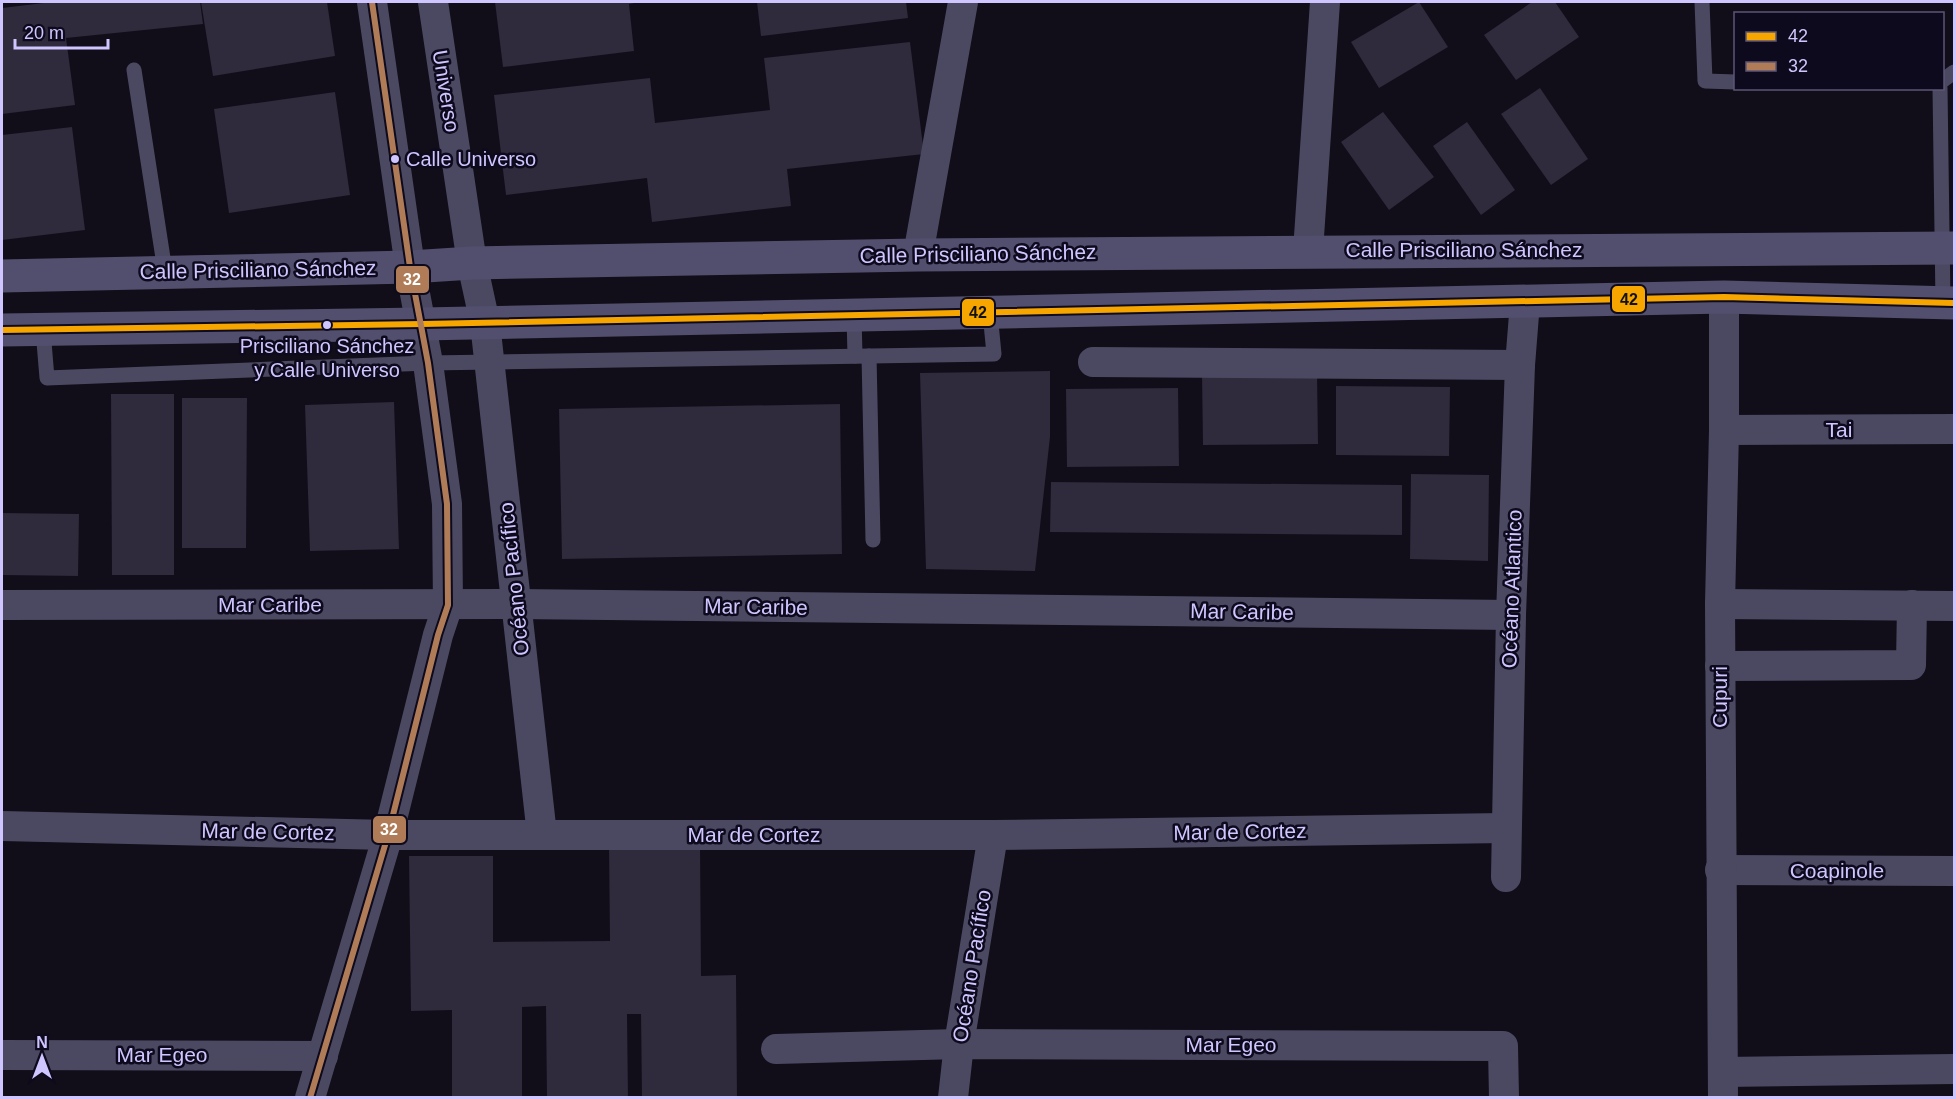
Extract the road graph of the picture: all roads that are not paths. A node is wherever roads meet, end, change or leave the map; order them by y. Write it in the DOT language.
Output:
graph roads {
  1 [pos="372,2"];
  2 [pos="433,2"];
  3 [pos="963,2"];
  4 [pos="1325,2"];
  5 [pos="1702,2"];
  6 [pos="134,70"];
  7 [pos="1734,82"];
  8 [pos="1940,90"];
  9 [pos="1949,248"];
  10 [pos="1308,251"];
  11 [pos="918,255"];
  12 [pos="472,263"];
  13 [pos="410,267"];
  14 [pos="165,271"];
  15 [pos="2,276"];
  16 [pos="1724,297"];
  17 [pos="1525,303"];
  18 [pos="1949,303"];
  19 [pos="990,313"];
  20 [pos="854,315"];
  21 [pos="485,322"];
  22 [pos="422,324"];
  23 [pos="2,330"];
  24 [pos="43,330"];
  25 [pos="862,356"];
  26 [pos="1093,362"];
  27 [pos="428,363"];
  28 [pos="490,363"];
  29 [pos="1520,365"];
  30 [pos="1954,429"];
  31 [pos="1724,430"];
  32 [pos="873,540"];
  33 [pos="517,604"];
  34 [pos="1720,604"];
  35 [pos="2,605"];
  36 [pos="448,605"];
  37 [pos="1912,605"];
  38 [pos="1954,606"];
  39 [pos="1511,615"];
  40 [pos="1720,666"];
  41 [pos="2,825"];
  42 [pos="1506,828"];
  43 [pos="542,835"];
  44 [pos="388,836"];
  45 [pos="993,836"];
  46 [pos="1720,870"];
  47 [pos="1954,871"];
  48 [pos="1506,877"];
  49 [pos="958,1044"];
  50 [pos="776,1049"];
  51 [pos="2,1054"];
  52 [pos="323,1056"];
  53 [pos="1954,1069"];
  54 [pos="1723,1085"];
  55 [pos="310,1098"];
  56 [pos="953,1098"];
  57 [pos="1503,1098"];
  1 -- 13 [label="street"];
  2 -- 12 [label="street, Universo"];
  3 -- 11 [label="street"];
  4 -- 10 [label="street"];
  5 -- 7 [label="lane"];
  6 -- 14 [label="lane"];
  8 -- 9 [label="lane"];
  9 -- 10 [label="main road, Calle Prisciliano Sánchez"];
  9 -- 18 [label="lane"];
  10 -- 11 [label="main road, Calle Prisciliano Sánchez"];
  11 -- 12 [label="main road, Calle Prisciliano Sánchez"];
  12 -- 13 [label="main road, Calle Prisciliano Sánchez"];
  12 -- 21 [label="street, Universo"];
  13 -- 14 [label="main road, Calle Prisciliano Sánchez"];
  13 -- 22 [label="street"];
  14 -- 15 [label="main road, Calle Prisciliano Sánchez"];
  16 -- 17 [label="main road"];
  16 -- 18 [label="main road"];
  16 -- 31 [label="street, Cupuri"];
  17 -- 19 [label="main road"];
  17 -- 29 [label="street, Océano Atlantico"];
  19 -- 20 [label="main road"];
  19 -- 25 [label="lane"];
  20 -- 21 [label="main road"];
  20 -- 25 [label="lane"];
  21 -- 22 [label="main road"];
  21 -- 28 [label="street, Océano Pacífico"];
  22 -- 24 [label="main road"];
  22 -- 27 [label="street"];
  23 -- 24 [label="main road"];
  24 -- 27 [label="lane"];
  25 -- 28 [label="lane"];
  25 -- 32 [label="lane"];
  26 -- 29 [label="street"];
  27 -- 28 [label="lane"];
  27 -- 36 [label="street"];
  28 -- 33 [label="street, Océano Pacífico"];
  29 -- 39 [label="street, Océano Atlantico"];
  30 -- 31 [label="street, Tai"];
  31 -- 34 [label="street, Cupuri"];
  33 -- 36 [label="street, Mar Caribe"];
  33 -- 39 [label="street, Mar Caribe"];
  33 -- 43 [label="street, Océano Pacífico"];
  34 -- 37 [label="street"];
  34 -- 40 [label="street, Cupuri"];
  35 -- 36 [label="street, Mar Caribe"];
  36 -- 44 [label="street"];
  37 -- 38 [label="street"];
  37 -- 40 [label="street"];
  39 -- 42 [label="street, Océano Atlantico"];
  40 -- 46 [label="street, Cupuri"];
  41 -- 44 [label="street, Mar de Cortez"];
  42 -- 45 [label="street, Mar de Cortez"];
  42 -- 48 [label="street, Océano Atlantico"];
  43 -- 44 [label="street, Mar de Cortez"];
  43 -- 45 [label="street, Mar de Cortez"];
  44 -- 52 [label="street"];
  45 -- 49 [label="street, Océano Pacífico"];
  46 -- 47 [label="street, Coapinole"];
  46 -- 54 [label="street, Cupuri"];
  49 -- 50 [label="street, Mar Egeo"];
  49 -- 56 [label="street, Océano Pacífico"];
  49 -- 57 [label="street, Mar Egeo"];
  51 -- 52 [label="street, Mar Egeo"];
  52 -- 55 [label="street"];
  53 -- 54 [label="street"];
}
